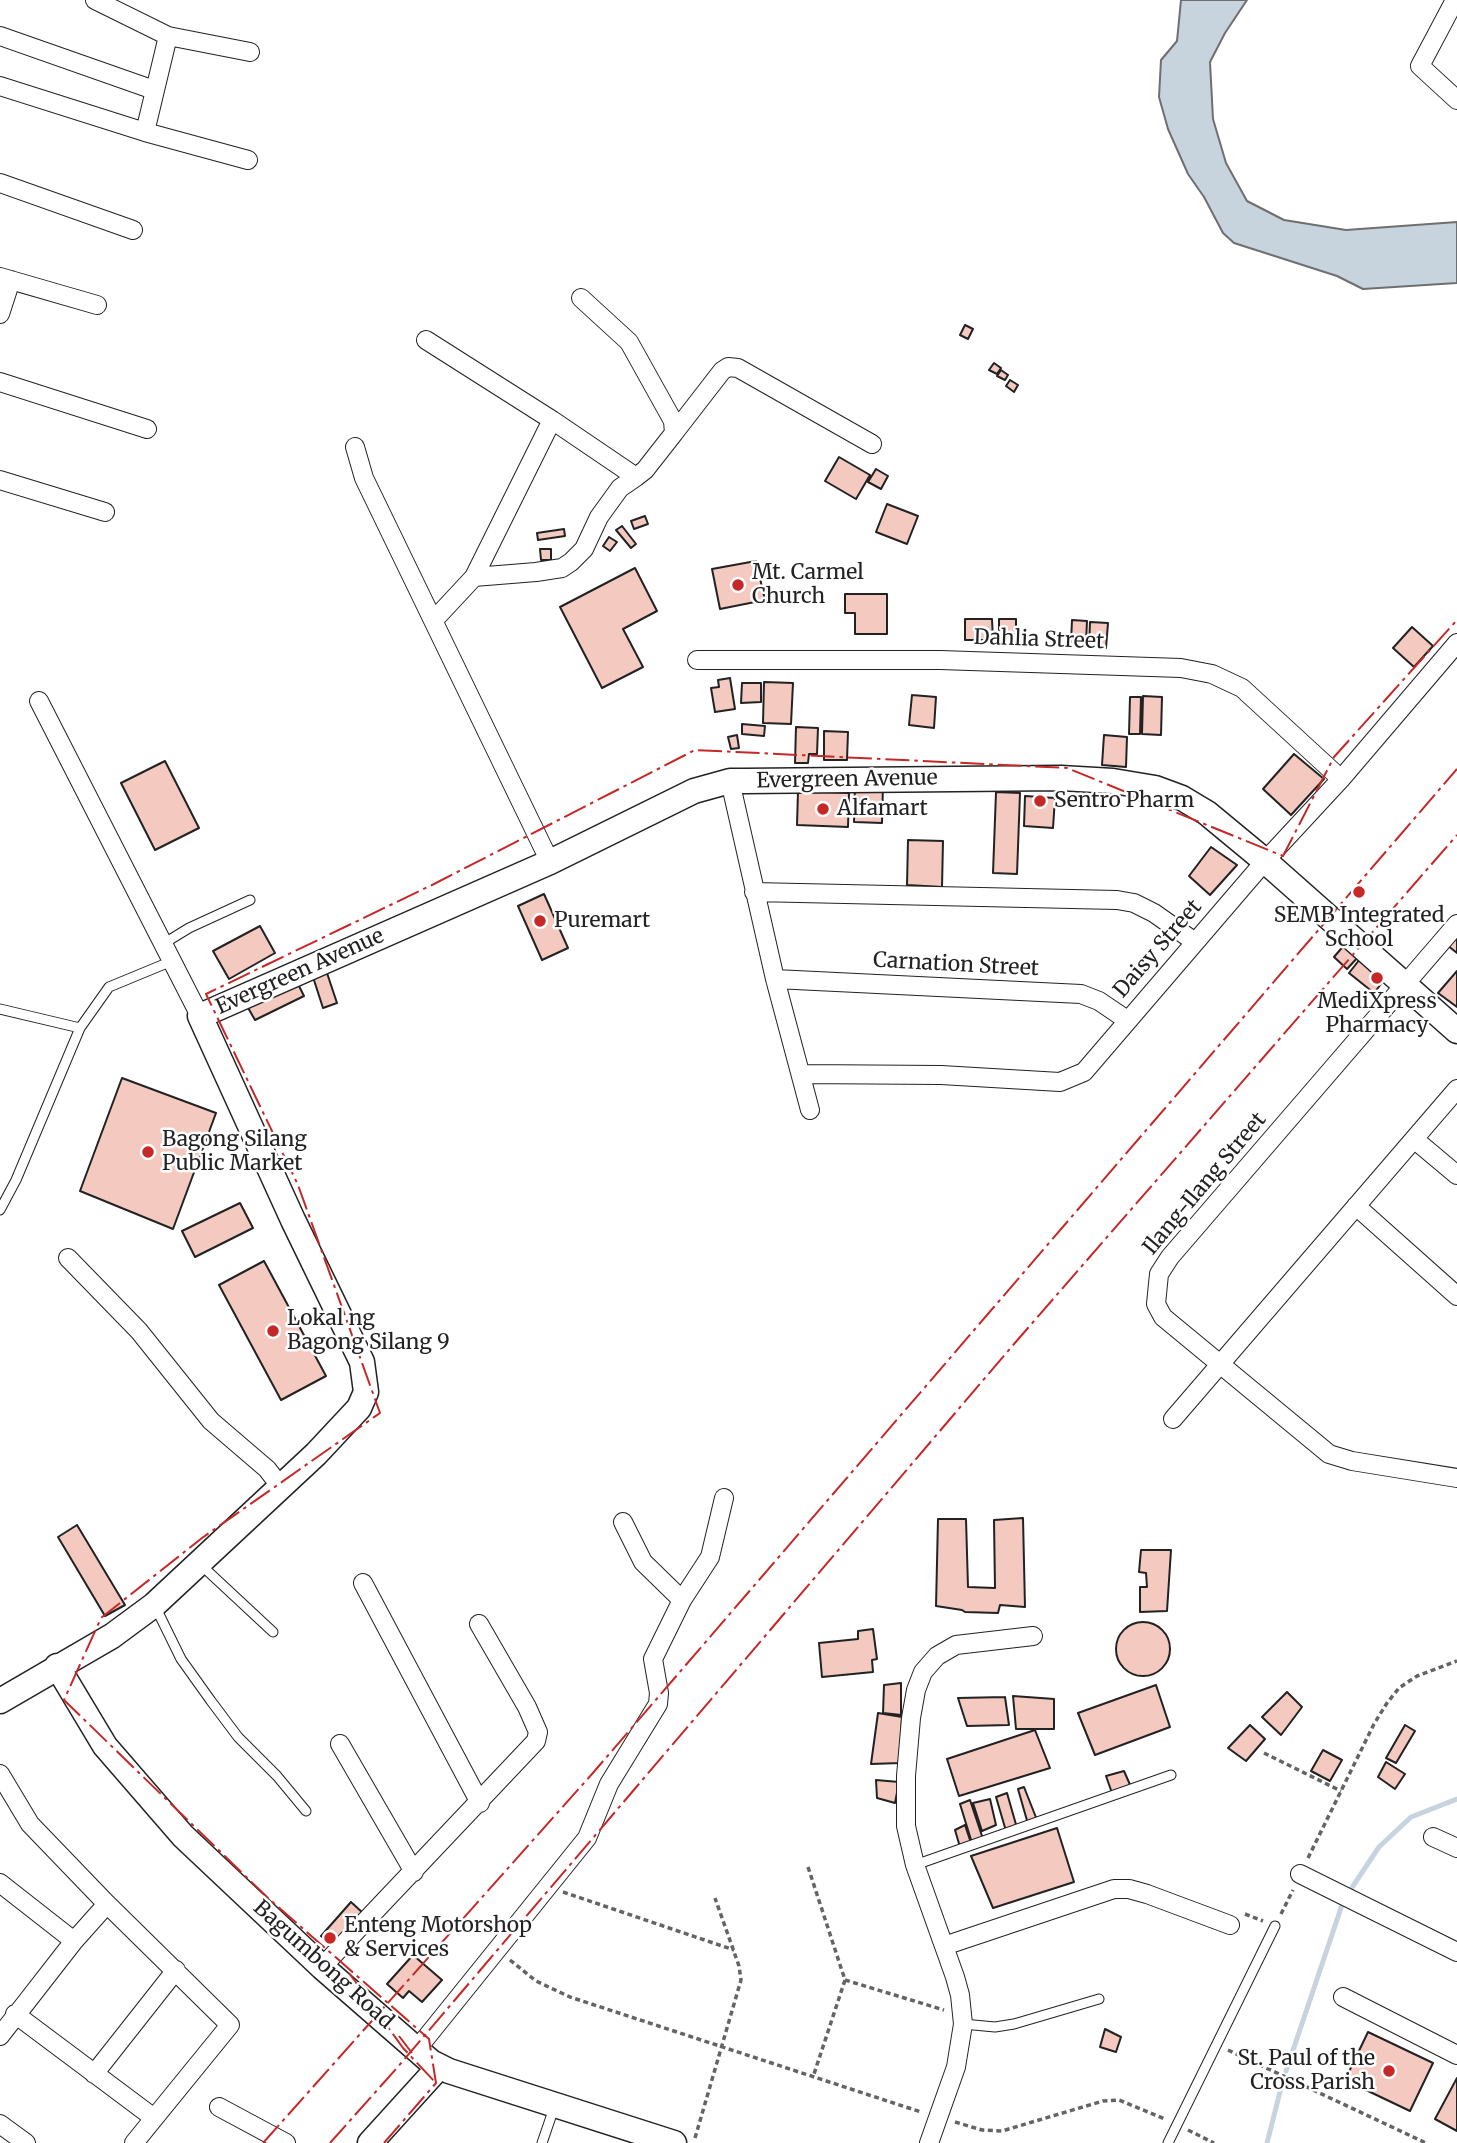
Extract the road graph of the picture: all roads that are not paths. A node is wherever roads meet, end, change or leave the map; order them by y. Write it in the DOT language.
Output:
graph roads {
  1 [pos="95,0"];
  2 [pos="1455,0"];
  3 [pos="0,36"];
  4 [pos="167,36"];
  5 [pos="250,52"];
  6 [pos="0,86"];
  7 [pos="154,90"];
  8 [pos="1455,94"];
  9 [pos="145,132"];
  10 [pos="248,160"];
  11 [pos="0,183"];
  12 [pos="133,229"];
  13 [pos="5,278"];
  14 [pos="582,298"];
  15 [pos="97,305"];
  16 [pos="0,314"];
  17 [pos="426,340"];
  18 [pos="0,382"];
  19 [pos="552,420"];
  20 [pos="146,429"];
  21 [pos="674,433"];
  22 [pos="872,444"];
  23 [pos="355,447"];
  24 [pos="636,477"];
  25 [pos="0,480"];
  26 [pos="105,512"];
  27 [pos="474,577"];
  28 [pos="434,620"];
  29 [pos="1457,643"];
  30 [pos="697,660"];
  31 [pos="39,701"];
  32 [pos="1341,779"];
  33 [pos="730,781"];
  34 [pos="1265,861"];
  35 [pos="551,862"];
  36 [pos="754,892"];
  37 [pos="250,900"];
  38 [pos="1457,924"];
  39 [pos="1195,942"];
  40 [pos="163,944"];
  41 [pos="172,961"];
  42 [pos="775,979"];
  43 [pos="1403,985"];
  44 [pos="0,1009"];
  45 [pos="200,1016"];
  46 [pos="1127,1020"];
  47 [pos="80,1028"];
  48 [pos="1457,1031"];
  49 [pos="801,1074"];
  50 [pos="1457,1089"];
  51 [pos="810,1110"];
  52 [pos="1414,1139"];
  53 [pos="1457,1175"];
  54 [pos="1356,1206"];
  55 [pos="0,1210"];
  56 [pos="68,1258"];
  57 [pos="1457,1296"];
  58 [pos="1220,1363"];
  59 [pos="1173,1419"];
  60 [pos="1457,1478"];
  61 [pos="281,1487"];
  62 [pos="724,1498"];
  63 [pos="623,1522"];
  64 [pos="199,1563"];
  65 [pos="363,1583"];
  66 [pos="682,1600"];
  67 [pos="154,1605"];
  68 [pos="480,1624"];
  69 [pos="273,1632"];
  70 [pos="1032,1636"];
  71 [pos="57,1667"];
  72 [pos="0,1701"];
  73 [pos="340,1744"];
  74 [pos="0,1774"];
  75 [pos="1171,1775"];
  76 [pos="480,1802"];
  77 [pos="306,1811"];
  78 [pos="1433,1837"];
  79 [pos="1457,1848"];
  80 [pos="915,1865"];
  81 [pos="414,1872"];
  82 [pos="1300,1874"];
  83 [pos="0,1883"];
  84 [pos="107,1904"];
  85 [pos="1230,1925"];
  86 [pos="1275,1926"];
  87 [pos="74,1941"];
  88 [pos="944,1946"];
  89 [pos="1457,1952"];
  90 [pos="322,1967"];
  91 [pos="176,1970"];
  92 [pos="1343,1997"];
  93 [pos="1099,1999"];
  94 [pos="15,2014"];
  95 [pos="963,2020"];
  96 [pos="0,2036"];
  97 [pos="417,2049"];
  98 [pos="1457,2055"];
  99 [pos="439,2067"];
  100 [pos="94,2074"];
  101 [pos="219,2106"];
  102 [pos="555,2106"];
  103 [pos="154,2118"];
  104 [pos="0,2124"];
  105 [pos="26,2143"];
  106 [pos="134,2143"];
  107 [pos="286,2143"];
  108 [pos="370,2143"];
  109 [pos="542,2143"];
  110 [pos="674,2143"];
  111 [pos="929,2143"];
  112 [pos="1168,2143"];
  1 -- 4 [label="street"];
  2 -- 8 [label="street"];
  3 -- 7 [label="street"];
  4 -- 5 [label="street"];
  4 -- 7 [label="street"];
  6 -- 9 [label="street"];
  7 -- 9 [label="street"];
  9 -- 10 [label="street"];
  11 -- 12 [label="street"];
  13 -- 15 [label="street"];
  13 -- 16 [label="street"];
  14 -- 21 [label="street"];
  17 -- 19 [label="street"];
  18 -- 20 [label="street"];
  19 -- 24 [label="street"];
  19 -- 27 [label="street"];
  21 -- 22 [label="street"];
  21 -- 24 [label="street"];
  23 -- 28 [label="street"];
  24 -- 27 [label="street"];
  25 -- 26 [label="street"];
  27 -- 28 [label="street"];
  28 -- 35 [label="street"];
  29 -- 32 [label="street, Daisy Street"];
  30 -- 32 [label="street, Dahlia Street"];
  31 -- 40 [label="street"];
  32 -- 34 [label="street, Daisy Street"];
  33 -- 34 [label="street, Evergreen Avenue"];
  33 -- 35 [label="street, Evergreen Avenue"];
  33 -- 36 [label="street"];
  34 -- 39 [label="street, Daisy Street"];
  34 -- 43 [label="street, Evergreen Avenue"];
  35 -- 45 [label="street, Evergreen Avenue"];
  36 -- 39 [label="street"];
  36 -- 42 [label="street"];
  37 -- 40 [label="lane"];
  38 -- 43 [label="street, Ilang-Ilang Street"];
  39 -- 46 [label="street, Daisy Street"];
  40 -- 41 [label="street"];
  41 -- 45 [label="street"];
  41 -- 47 [label="lane"];
  42 -- 46 [label="street, Carnation Street"];
  42 -- 49 [label="street"];
  43 -- 48 [label="street, Evergreen Avenue"];
  43 -- 58 [label="street, Ilang-Ilang Street"];
  44 -- 47 [label="lane"];
  45 -- 61 [label="street"];
  46 -- 49 [label="street, Daisy Street"];
  47 -- 55 [label="lane"];
  49 -- 51 [label="street"];
  50 -- 52 [label="street"];
  52 -- 53 [label="street"];
  52 -- 54 [label="street"];
  54 -- 57 [label="street"];
  54 -- 58 [label="street"];
  56 -- 61 [label="street"];
  58 -- 59 [label="street"];
  58 -- 60 [label="street, Ilang-Ilang Street"];
  61 -- 64 [label="street"];
  62 -- 66 [label="street"];
  63 -- 66 [label="street"];
  64 -- 67 [label="street"];
  64 -- 69 [label="lane"];
  65 -- 76 [label="street"];
  66 -- 97 [label="street"];
  67 -- 71 [label="street"];
  67 -- 77 [label="lane"];
  68 -- 76 [label="street"];
  70 -- 80 [label="street"];
  71 -- 72 [label="street"];
  71 -- 90 [label="street, Bagumbong Road"];
  73 -- 81 [label="street"];
  74 -- 84 [label="street"];
  75 -- 80 [label="lane"];
  76 -- 81 [label="street"];
  78 -- 79 [label="street"];
  80 -- 88 [label="street"];
  81 -- 90 [label="street"];
  82 -- 89 [label="street"];
  83 -- 87 [label="street"];
  84 -- 87 [label="street"];
  84 -- 91 [label="street"];
  85 -- 88 [label="street"];
  86 -- 112 [label="lane"];
  87 -- 94 [label="street"];
  88 -- 95 [label="street"];
  90 -- 97 [label="street, Bagumbong Road"];
  91 -- 100 [label="street"];
  91 -- 103 [label="street"];
  92 -- 98 [label="street"];
  93 -- 95 [label="lane"];
  94 -- 96 [label="street"];
  94 -- 100 [label="street"];
  95 -- 111 [label="street"];
  97 -- 99 [label="street, Bagumbong Road"];
  99 -- 102 [label="street, Bagumbong Road"];
  99 -- 108 [label="street"];
  100 -- 103 [label="street"];
  101 -- 107 [label="street"];
  102 -- 109 [label="lane"];
  102 -- 110 [label="street, Bagumbong Road"];
  103 -- 106 [label="street"];
  104 -- 105 [label="street"];
}
